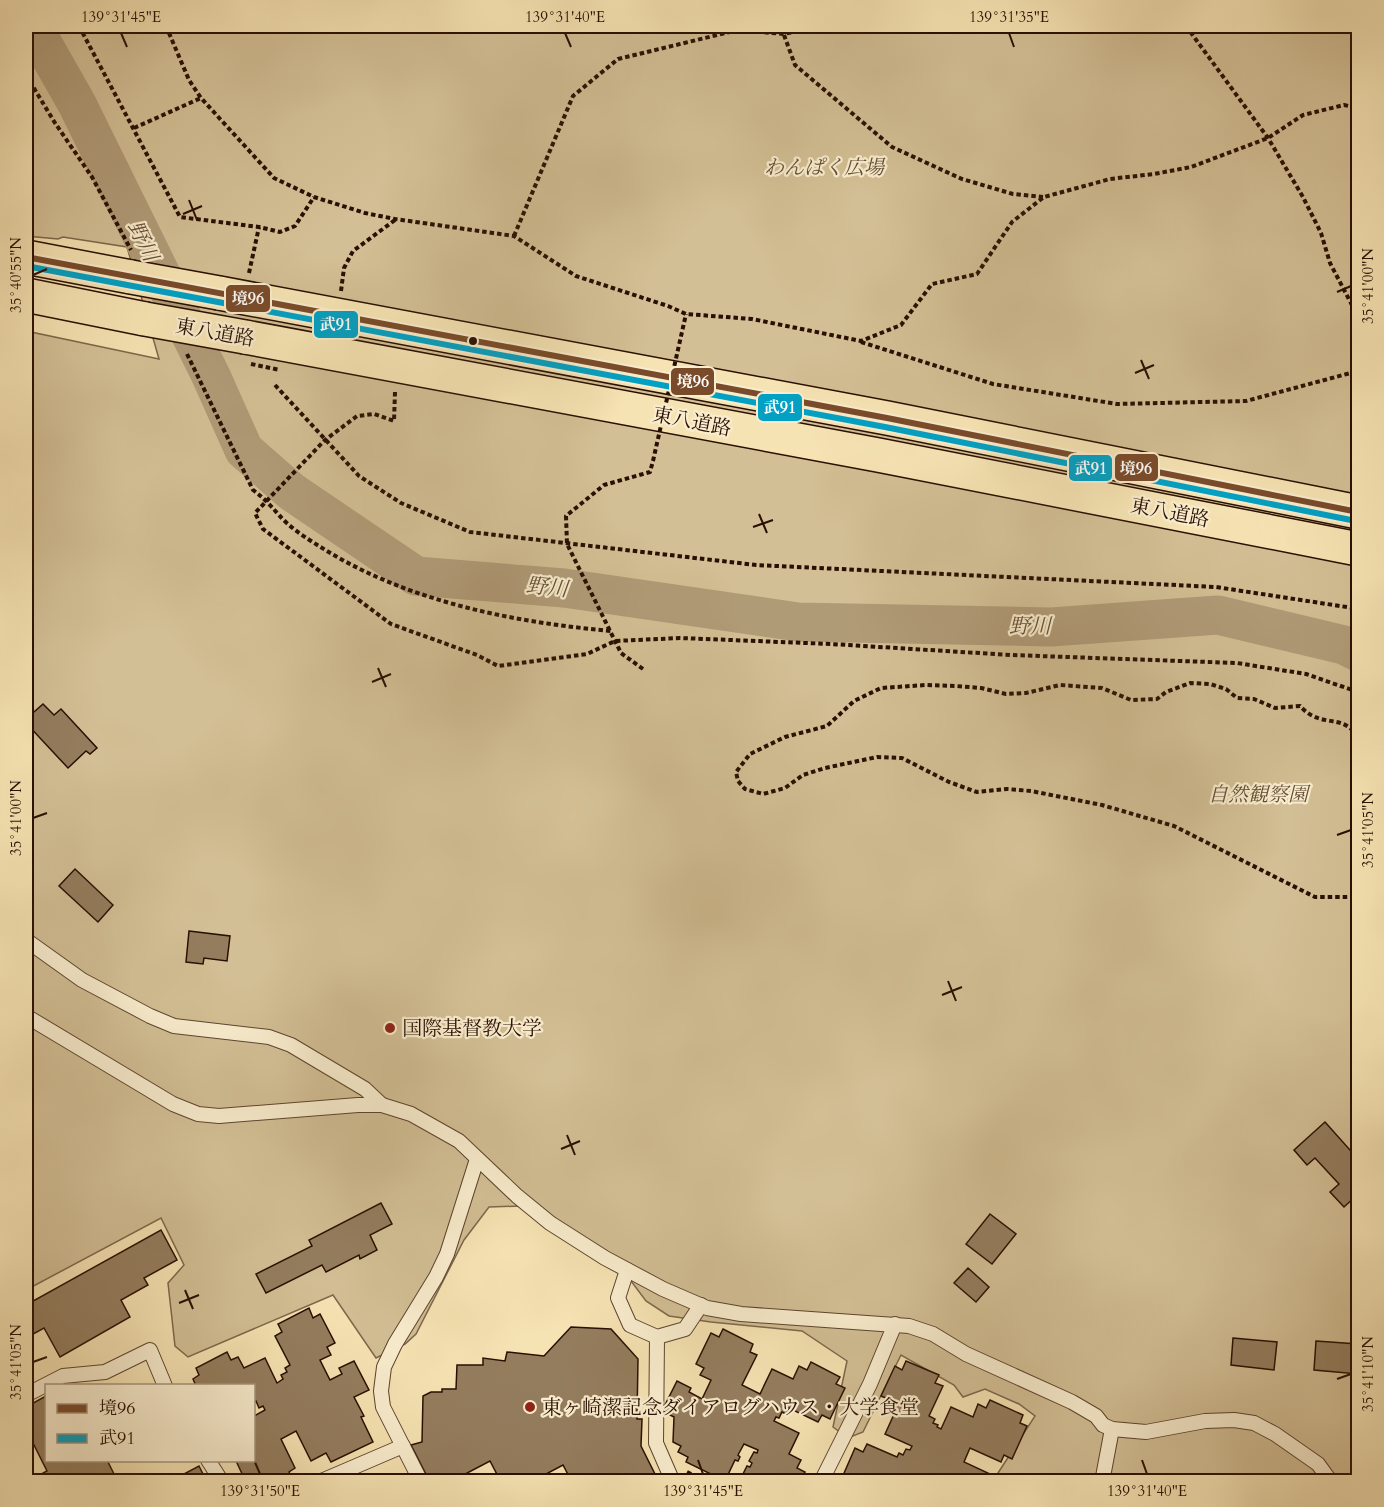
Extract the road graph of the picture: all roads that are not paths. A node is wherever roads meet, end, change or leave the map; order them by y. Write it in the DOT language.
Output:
graph roads {
  1 [pos="26,257"];
  2 [pos="26,295"];
  3 [pos="1359,512"];
  4 [pos="1359,549"];
  5 [pos="26,940"];
  6 [pos="26,1016"];
  7 [pos="382,1105"];
  8 [pos="477,1159"];
  9 [pos="627,1270"];
  10 [pos="701,1305"];
  11 [pos="895,1324"];
  12 [pos="657,1337"];
  13 [pos="47,1384"];
  14 [pos="164,1384"];
  15 [pos="45,1385"];
  16 [pos="26,1395"];
  17 [pos="1112,1429"];
  18 [pos="403,1446"];
  19 [pos="209,1462"];
  20 [pos="222,1482"];
  21 [pos="318,1482"];
  22 [pos="421,1482"];
  23 [pos="673,1482"];
  24 [pos="821,1482"];
  25 [pos="1102,1482"];
  26 [pos="1331,1482"];
  1 -- 3 [label="main road, 東八道路, bridge"];
  2 -- 4 [label="main road, 東八道路, bridge"];
  5 -- 7 [label="lane"];
  6 -- 7 [label="lane"];
  7 -- 8 [label="lane"];
  8 -- 9 [label="lane"];
  8 -- 18 [label="lane"];
  9 -- 10 [label="lane"];
  9 -- 12 [label="lane"];
  10 -- 11 [label="lane"];
  10 -- 12 [label="lane"];
  11 -- 17 [label="lane"];
  11 -- 24 [label="lane"];
  12 -- 23 [label="lane"];
  13 -- 14 [label="lane"];
  15 -- 16 [label="lane"];
  17 -- 25 [label="lane"];
  17 -- 26 [label="lane"];
  18 -- 21 [label="lane"];
  18 -- 22 [label="lane"];
  19 -- 20 [label="lane"];
}
